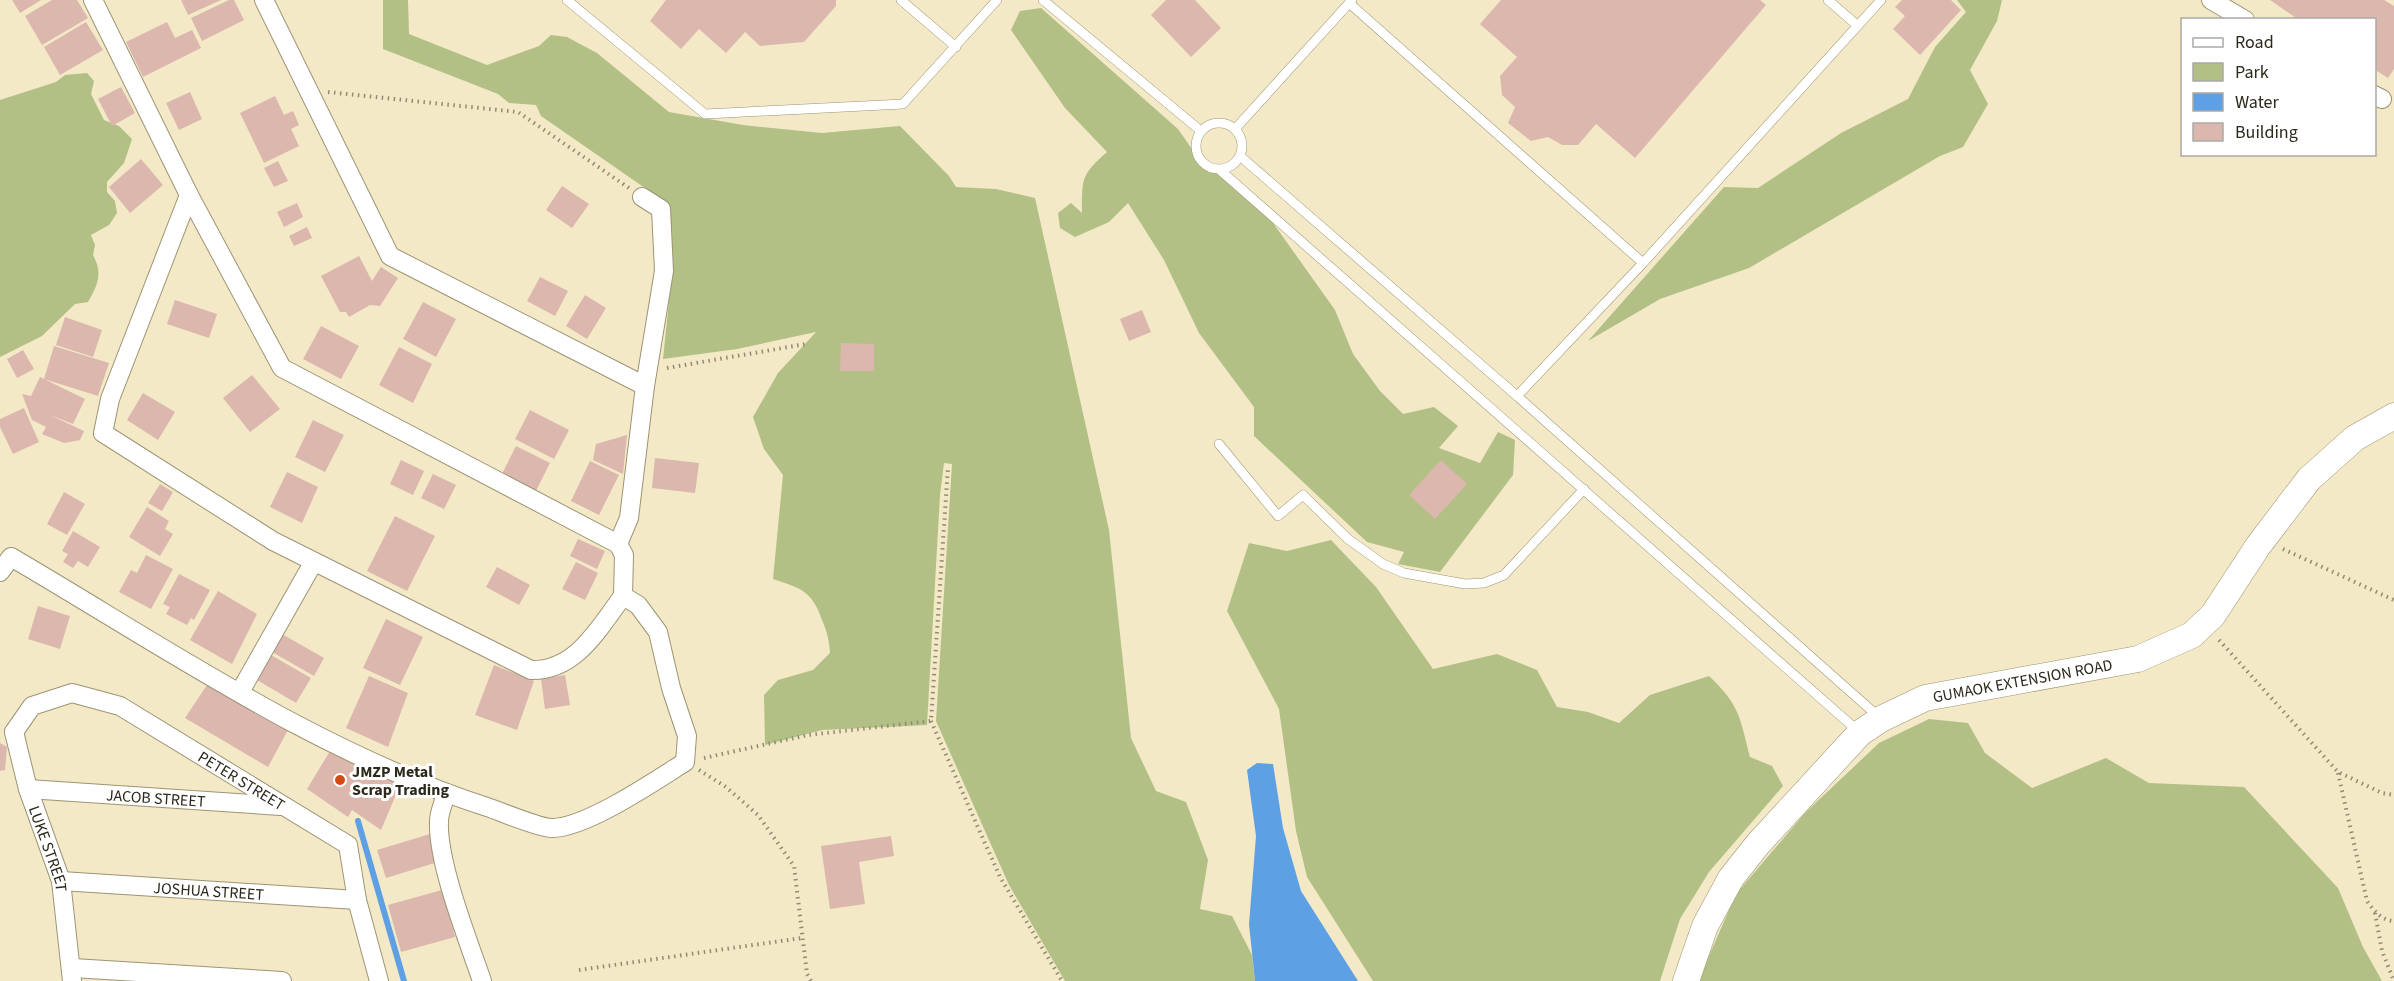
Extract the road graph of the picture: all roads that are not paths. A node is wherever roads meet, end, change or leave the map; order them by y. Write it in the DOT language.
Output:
graph roads {
  1 [pos="93,0"];
  2 [pos="264,0"];
  3 [pos="567,0"];
  4 [pos="901,0"];
  5 [pos="997,0"];
  6 [pos="1043,0"];
  7 [pos="1828,0"];
  8 [pos="1881,0"];
  9 [pos="2211,0"];
  10 [pos="1350,1"];
  11 [pos="2242,18"];
  12 [pos="1858,27"];
  13 [pos="956,47"];
  14 [pos="1235,129"];
  15 [pos="1201,131"];
  16 [pos="1240,156"];
  17 [pos="1220,170"];
  18 [pos="189,195"];
  19 [pos="642,197"];
  20 [pos="1643,263"];
  21 [pos="645,386"];
  22 [pos="1517,396"];
  23 [pos="2394,416"];
  24 [pos="1219,444"];
  25 [pos="1584,489"];
  26 [pos="618,544"];
  27 [pos="313,563"];
  28 [pos="0,572"];
  29 [pos="623,596"];
  30 [pos="240,692"];
  31 [pos="1881,719"];
  32 [pos="7,729"];
  33 [pos="1860,733"];
  34 [pos="28,789"];
  35 [pos="446,794"];
  36 [pos="284,806"];
  37 [pos="61,881"];
  38 [pos="357,900"];
  39 [pos="72,974"];
  40 [pos="282,981"];
  41 [pos="380,981"];
  42 [pos="482,981"];
  43 [pos="1686,981"];
  1 -- 18 [label="street"];
  2 -- 21 [label="street"];
  3 -- 13 [label="lane"];
  4 -- 13 [label="lane"];
  5 -- 13 [label="lane"];
  6 -- 15 [label="lane"];
  7 -- 12 [label="lane"];
  8 -- 12 [label="lane"];
  9 -- 11 [label="street"];
  10 -- 14 [label="lane"];
  10 -- 20 [label="lane"];
  12 -- 20 [label="lane"];
  14 -- 15 [label="lane"];
  14 -- 16 [label="lane"];
  15 -- 17 [label="lane"];
  16 -- 17 [label="lane"];
  16 -- 22 [label="lane"];
  17 -- 25 [label="lane"];
  18 -- 26 [label="street"];
  18 -- 27 [label="street"];
  19 -- 21 [label="street"];
  20 -- 22 [label="lane"];
  21 -- 26 [label="street"];
  22 -- 31 [label="lane"];
  23 -- 31 [label="street, GUMAOK EXTENSION ROAD"];
  24 -- 25 [label="lane"];
  25 -- 33 [label="lane"];
  26 -- 29 [label="street"];
  27 -- 29 [label="street"];
  27 -- 30 [label="street"];
  28 -- 30 [label="street"];
  29 -- 35 [label="street"];
  30 -- 35 [label="street"];
  31 -- 33 [label="street, GUMAOK EXTENSION ROAD"];
  32 -- 34 [label="street, LUKE STREET"];
  32 -- 36 [label="street, PETER STREET"];
  33 -- 43 [label="street, GUMAOK EXTENSION ROAD"];
  34 -- 36 [label="street, JACOB STREET"];
  34 -- 37 [label="street, LUKE STREET"];
  35 -- 42 [label="street"];
  36 -- 38 [label="street, PETER STREET"];
  37 -- 38 [label="street, JOSHUA STREET"];
  37 -- 39 [label="street, LUKE STREET"];
  38 -- 41 [label="street, PETER STREET"];
  39 -- 40 [label="street"];
}
